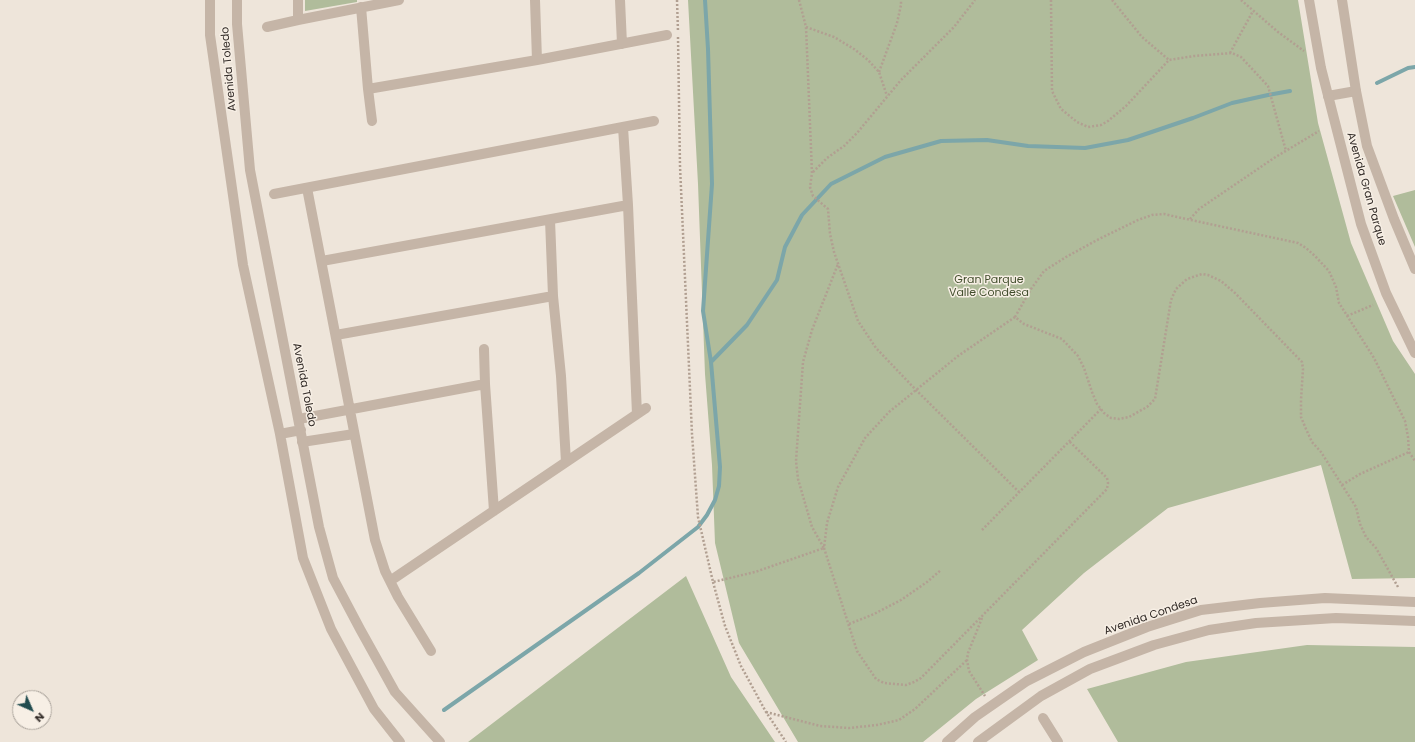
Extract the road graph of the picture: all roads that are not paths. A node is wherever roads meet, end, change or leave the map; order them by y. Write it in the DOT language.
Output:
graph roads {
  1 [pos="210,0"];
  2 [pos="237,0"];
  3 [pos="298,0"];
  4 [pos="399,0"];
  5 [pos="534,0"];
  6 [pos="620,0"];
  7 [pos="1309,0"];
  8 [pos="1342,0"];
  9 [pos="371,2"];
  10 [pos="361,7"];
  11 [pos="298,20"];
  12 [pos="267,27"];
  13 [pos="667,35"];
  14 [pos="622,44"];
  15 [pos="537,60"];
  16 [pos="368,89"];
  17 [pos="1356,91"];
  18 [pos="1328,96"];
  19 [pos="372,121"];
  20 [pos="654,121"];
  21 [pos="623,127"];
  22 [pos="307,188"];
  23 [pos="274,194"];
  24 [pos="628,205"];
  25 [pos="550,220"];
  26 [pos="322,261"];
  27 [pos="1415,269"];
  28 [pos="553,296"];
  29 [pos="336,336"];
  30 [pos="484,349"];
  31 [pos="1415,353"];
  32 [pos="485,384"];
  33 [pos="646,408"];
  34 [pos="350,410"];
  35 [pos="638,414"];
  36 [pos="299,419"];
  37 [pos="301,430"];
  38 [pos="280,434"];
  39 [pos="354,434"];
  40 [pos="302,442"];
  41 [pos="566,462"];
  42 [pos="494,511"];
  43 [pos="390,581"];
  44 [pos="1415,602"];
  45 [pos="1415,621"];
  46 [pos="431,651"];
  47 [pos="1043,718"];
  48 [pos="400,742"];
  49 [pos="440,742"];
  50 [pos="947,742"];
  51 [pos="978,742"];
  52 [pos="1058,742"];
  1 -- 38 [label="street, Avenida Toledo"];
  2 -- 36 [label="street, Avenida Toledo"];
  3 -- 11 [label="street"];
  4 -- 9 [label="street"];
  5 -- 15 [label="street"];
  6 -- 14 [label="street"];
  7 -- 18 [label="street, Avenida Gran Parque"];
  8 -- 17 [label="street, Avenida Gran Parque"];
  9 -- 10 [label="street"];
  10 -- 11 [label="street"];
  10 -- 16 [label="street"];
  11 -- 12 [label="street"];
  13 -- 14 [label="street"];
  14 -- 15 [label="street"];
  15 -- 16 [label="street"];
  16 -- 19 [label="street"];
  17 -- 18 [label="street"];
  17 -- 27 [label="street, Avenida Gran Parque"];
  18 -- 31 [label="street, Avenida Gran Parque"];
  20 -- 21 [label="street"];
  21 -- 22 [label="street"];
  21 -- 24 [label="street"];
  22 -- 23 [label="street"];
  22 -- 26 [label="street"];
  24 -- 25 [label="street"];
  24 -- 35 [label="street"];
  25 -- 26 [label="street"];
  25 -- 28 [label="street"];
  26 -- 29 [label="street"];
  28 -- 29 [label="street"];
  28 -- 41 [label="street"];
  29 -- 34 [label="street"];
  30 -- 32 [label="street"];
  32 -- 34 [label="street"];
  32 -- 42 [label="street"];
  33 -- 35 [label="street"];
  34 -- 36 [label="street"];
  34 -- 39 [label="street"];
  35 -- 41 [label="street"];
  36 -- 37 [label="street, Avenida Toledo"];
  37 -- 38 [label="street"];
  37 -- 40 [label="street, Avenida Toledo"];
  38 -- 48 [label="street, Avenida Toledo"];
  39 -- 40 [label="street"];
  39 -- 43 [label="street"];
  40 -- 49 [label="street, Avenida Toledo"];
  41 -- 42 [label="street"];
  42 -- 43 [label="street"];
  43 -- 46 [label="street"];
  44 -- 50 [label="street, Avenida Condesa"];
  45 -- 51 [label="street"];
  47 -- 52 [label="street"];
}
